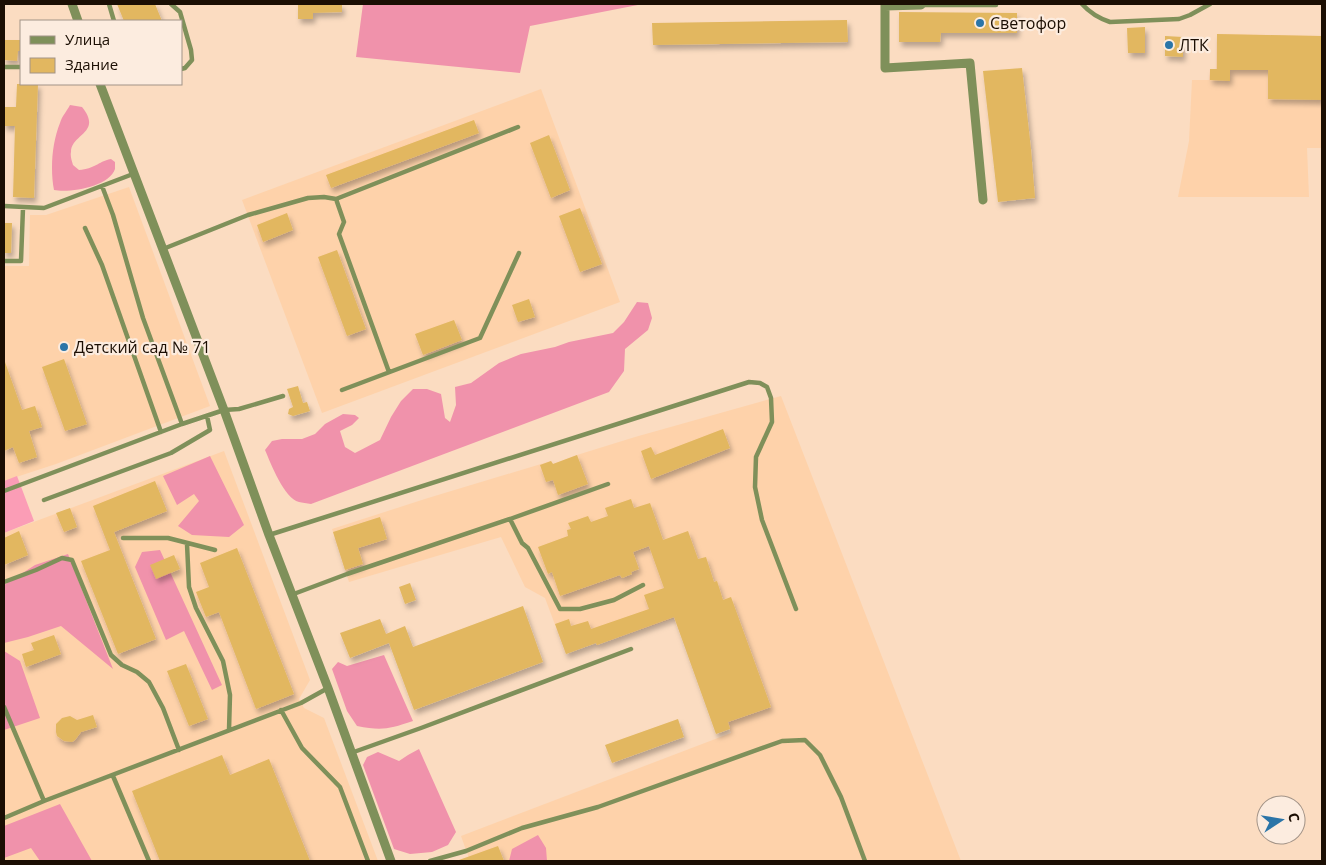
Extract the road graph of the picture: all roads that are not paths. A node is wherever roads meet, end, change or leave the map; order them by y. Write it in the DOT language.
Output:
graph roads {
  1 [pos="72,4"];
  2 [pos="109,4"];
  3 [pos="171,4"];
  4 [pos="996,4"];
  5 [pos="1082,4"];
  6 [pos="1210,4"];
  7 [pos="885,5"];
  8 [pos="921,5"];
  9 [pos="78,20"];
  10 [pos="114,20"];
  11 [pos="4,67"];
  12 [pos="20,68"];
  13 [pos="182,69"];
  14 [pos="100,85"];
  15 [pos="518,127"];
  16 [pos="134,174"];
  17 [pos="102,186"];
  18 [pos="336,199"];
  19 [pos="983,200"];
  20 [pos="4,206"];
  21 [pos="23,208"];
  22 [pos="85,228"];
  23 [pos="162,249"];
  24 [pos="519,253"];
  25 [pos="4,261"];
  26 [pos="389,372"];
  27 [pos="342,390"];
  28 [pos="283,396"];
  29 [pos="224,410"];
  30 [pos="207,416"];
  31 [pos="182,424"];
  32 [pos="161,432"];
  33 [pos="608,484"];
  34 [pos="4,491"];
  35 [pos="44,500"];
  36 [pos="510,519"];
  37 [pos="269,535"];
  38 [pos="123,538"];
  39 [pos="187,544"];
  40 [pos="215,550"];
  41 [pos="4,582"];
  42 [pos="643,585"];
  43 [pos="292,594"];
  44 [pos="796,609"];
  45 [pos="631,650"];
  46 [pos="328,688"];
  47 [pos="4,707"];
  48 [pos="282,710"];
  49 [pos="229,730"];
  50 [pos="180,750"];
  51 [pos="351,752"];
  52 [pos="114,776"];
  53 [pos="44,801"];
  54 [pos="4,818"];
  55 [pos="149,861"];
  56 [pos="368,861"];
  57 [pos="390,861"];
  58 [pos="430,861"];
  59 [pos="865,861"];
  1 -- 9 [label="street"];
  2 -- 10 [label="lane"];
  3 -- 13 [label="lane"];
  4 -- 8 [label="lane"];
  5 -- 6 [label="lane"];
  7 -- 8 [label="street"];
  7 -- 19 [label="street"];
  11 -- 12 [label="lane"];
  14 -- 16 [label="street"];
  15 -- 18 [label="lane"];
  16 -- 17 [label="lane"];
  16 -- 23 [label="street"];
  17 -- 21 [label="lane"];
  17 -- 31 [label="lane"];
  18 -- 23 [label="lane"];
  18 -- 26 [label="lane"];
  20 -- 21 [label="lane"];
  21 -- 25 [label="lane"];
  22 -- 32 [label="lane"];
  23 -- 29 [label="street"];
  24 -- 26 [label="lane"];
  26 -- 27 [label="lane"];
  28 -- 29 [label="lane"];
  29 -- 30 [label="lane"];
  29 -- 37 [label="street"];
  30 -- 31 [label="lane"];
  30 -- 35 [label="lane"];
  31 -- 32 [label="lane"];
  32 -- 34 [label="lane"];
  33 -- 36 [label="lane"];
  36 -- 42 [label="lane"];
  36 -- 43 [label="lane"];
  37 -- 43 [label="street"];
  37 -- 44 [label="lane"];
  38 -- 39 [label="lane"];
  39 -- 40 [label="lane"];
  39 -- 49 [label="lane"];
  41 -- 50 [label="lane"];
  43 -- 46 [label="street"];
  45 -- 51 [label="lane"];
  46 -- 48 [label="lane"];
  46 -- 51 [label="street"];
  47 -- 53 [label="lane"];
  48 -- 49 [label="lane"];
  48 -- 56 [label="lane"];
  49 -- 50 [label="lane"];
  50 -- 52 [label="lane"];
  51 -- 57 [label="street"];
  52 -- 53 [label="lane"];
  52 -- 55 [label="lane"];
  53 -- 54 [label="lane"];
  58 -- 59 [label="lane"];
}
